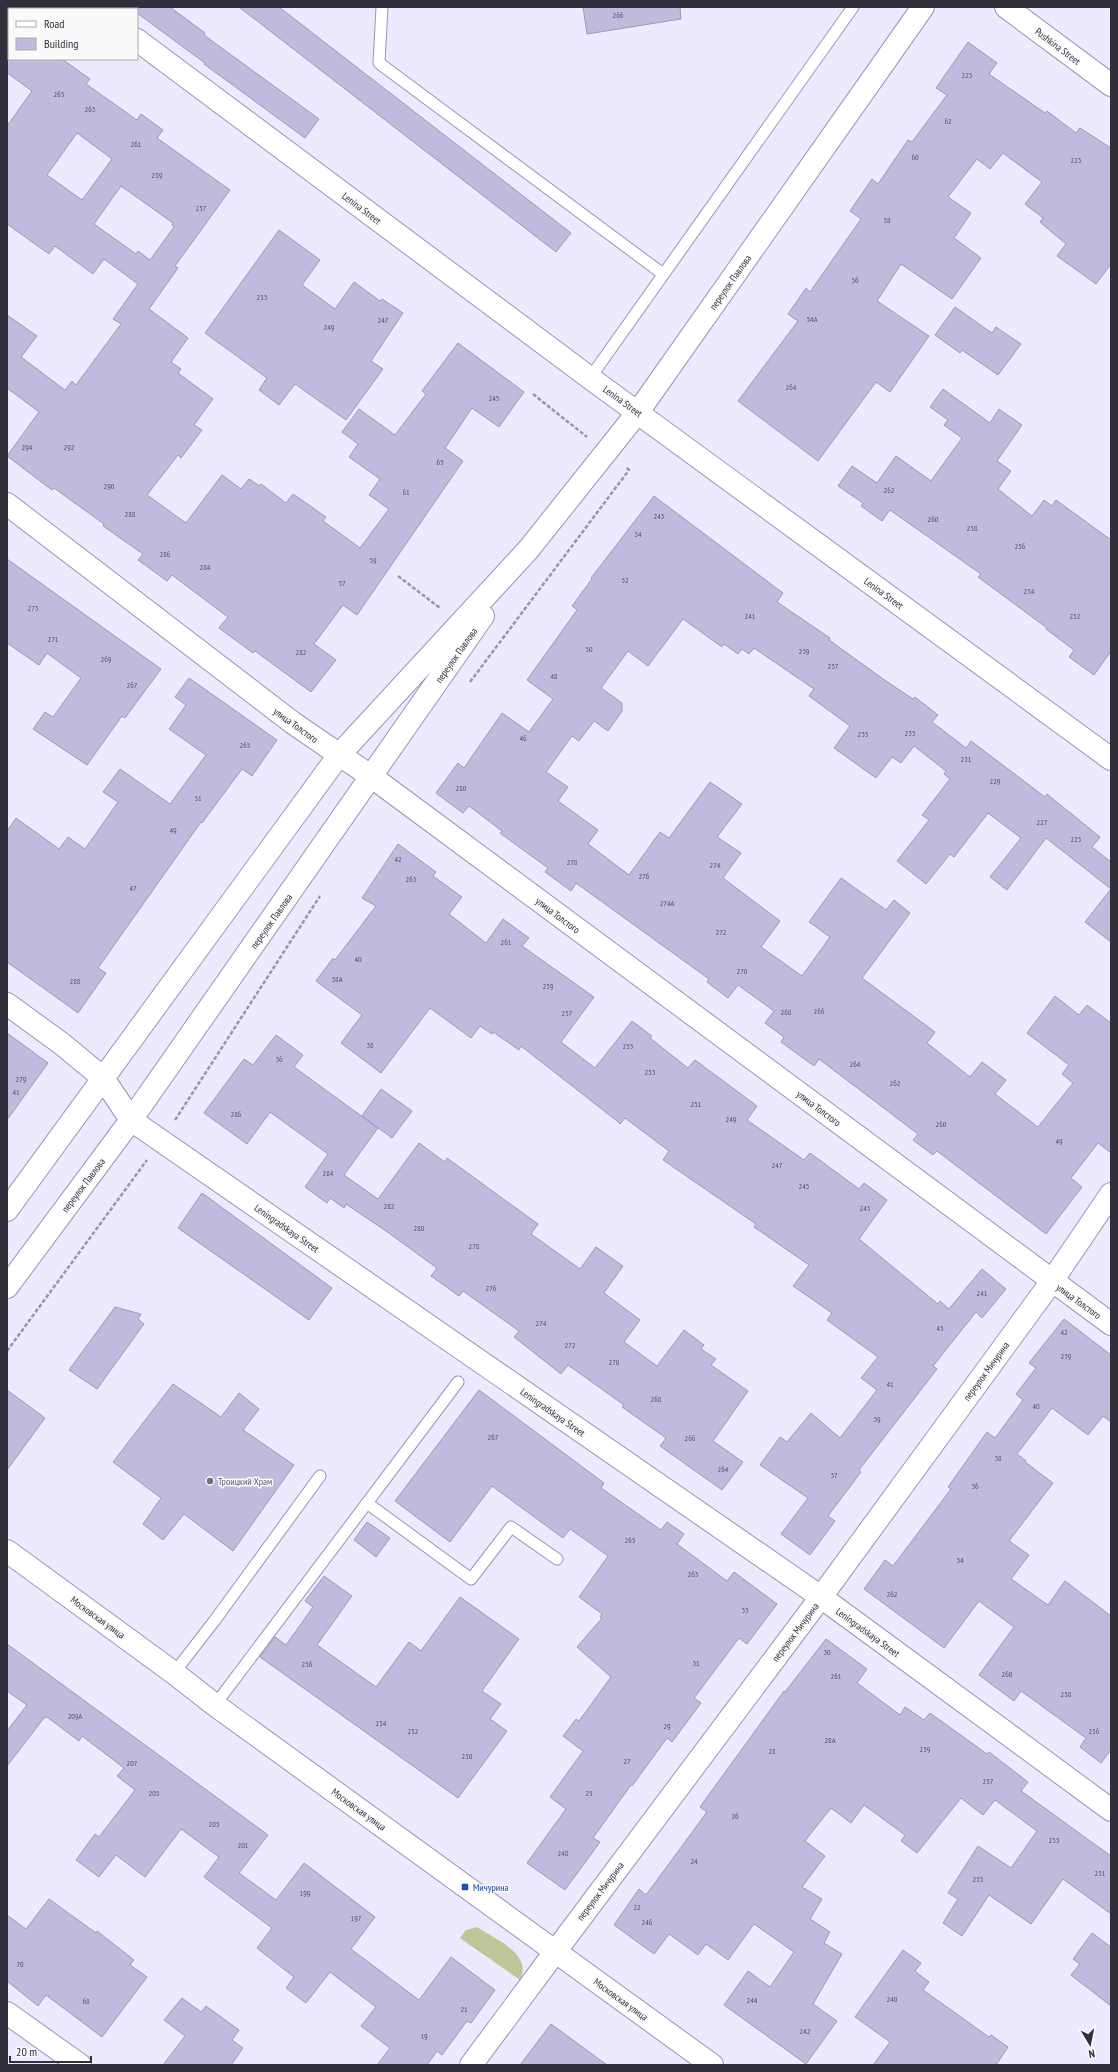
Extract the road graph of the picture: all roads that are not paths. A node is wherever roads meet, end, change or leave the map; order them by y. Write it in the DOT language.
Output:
graph roads {
  1 [pos="382,7"];
  2 [pos="853,7"];
  3 [pos="923,7"];
  4 [pos="1006,7"];
  5 [pos="138,41"];
  6 [pos="1111,85"];
  7 [pos="663,274"];
  8 [pos="590,378"];
  9 [pos="638,412"];
  10 [pos="7,504"];
  11 [pos="528,550"];
  12 [pos="340,755"];
  13 [pos="1111,759"];
  14 [pos="372,777"];
  15 [pos="7,1004"];
  16 [pos="103,1078"];
  17 [pos="131,1120"];
  18 [pos="1111,1194"];
  19 [pos="7,1210"];
  20 [pos="1052,1281"];
  21 [pos="7,1287"];
  22 [pos="1111,1324"];
  23 [pos="458,1382"];
  24 [pos="320,1476"];
  25 [pos="367,1503"];
  26 [pos="7,1551"];
  27 [pos="557,1560"];
  28 [pos="821,1597"];
  29 [pos="174,1672"];
  30 [pos="215,1705"];
  31 [pos="1111,1810"];
  32 [pos="555,1952"];
  33 [pos="7,2013"];
  34 [pos="80,2065"];
  35 [pos="472,2065"];
  36 [pos="712,2065"];
  1 -- 7 [label="lane"];
  2 -- 7 [label="lane"];
  3 -- 9 [label="street, переулок Павлова"];
  4 -- 6 [label="street, Pushkina Street"];
  5 -- 8 [label="street, Lenina Street"];
  7 -- 8 [label="lane"];
  8 -- 9 [label="street, Lenina Street"];
  9 -- 11 [label="street, переулок Павлова"];
  9 -- 13 [label="street, Lenina Street"];
  10 -- 12 [label="street, улица Толстого"];
  11 -- 12 [label="street, переулок Павлова"];
  11 -- 14 [label="street, переулок Павлова"];
  12 -- 14 [label="street, улица Толстого"];
  12 -- 16 [label="street, переулок Павлова"];
  14 -- 17 [label="street, переулок Павлова"];
  14 -- 20 [label="street, улица Толстого"];
  15 -- 16 [label="street, Leningradskaya Street"];
  16 -- 17 [label="street, Leningradskaya Street"];
  16 -- 19 [label="street, переулок Павлова"];
  17 -- 21 [label="street, переулок Павлова"];
  17 -- 28 [label="street, Leningradskaya Street"];
  18 -- 20 [label="street, переулок Мичурина"];
  20 -- 22 [label="street, улица Толстого"];
  20 -- 28 [label="street, переулок Мичурина"];
  23 -- 25 [label="lane"];
  24 -- 29 [label="lane"];
  25 -- 27 [label="lane"];
  25 -- 30 [label="lane"];
  26 -- 29 [label="street, Московская улица"];
  28 -- 31 [label="street, Leningradskaya Street"];
  28 -- 32 [label="street, переулок Мичурина"];
  29 -- 30 [label="street, Московская улица"];
  30 -- 32 [label="street, Московская улица"];
  32 -- 35 [label="street, переулок Мичурина"];
  32 -- 36 [label="street, Московская улица"];
  33 -- 34 [label="street"];
}
